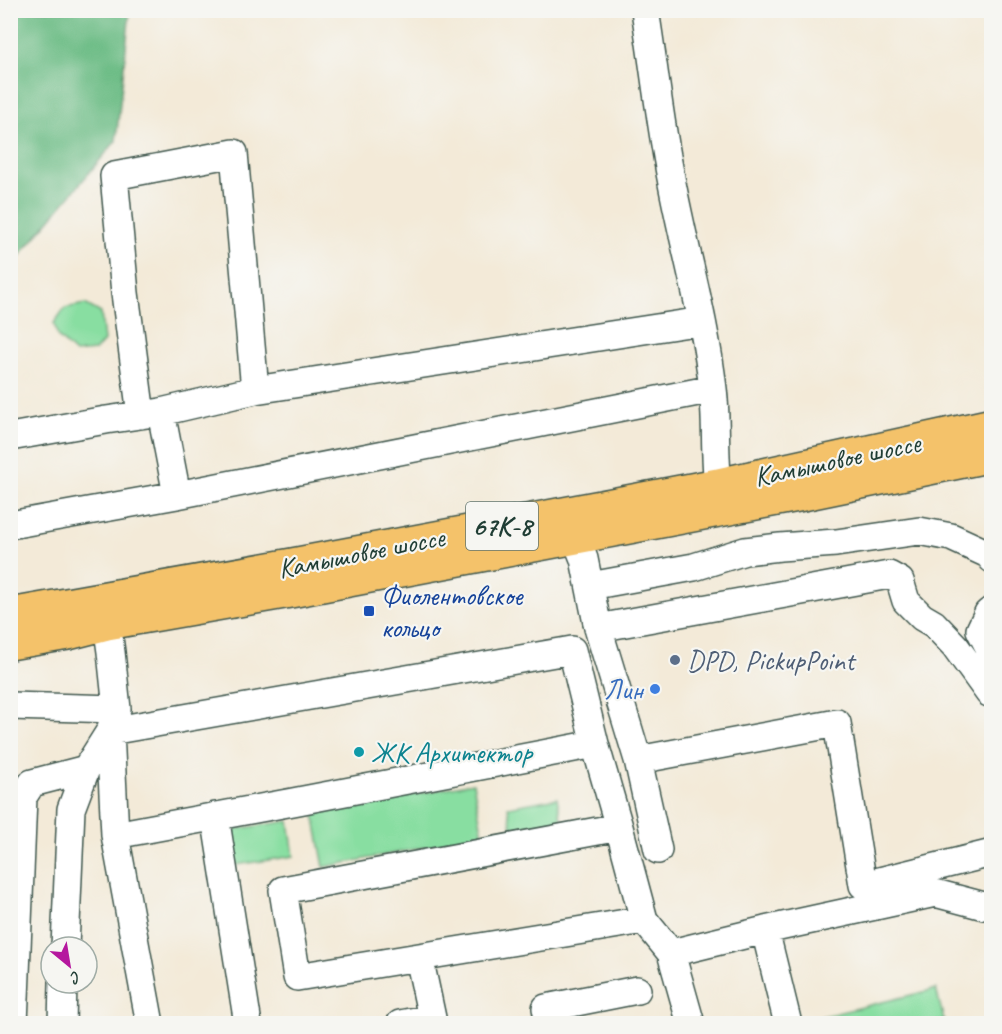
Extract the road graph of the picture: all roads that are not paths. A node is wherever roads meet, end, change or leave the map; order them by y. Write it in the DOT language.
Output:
graph roads {
  1 [pos="645,10"];
  2 [pos="702,321"];
  3 [pos="713,389"];
  4 [pos="255,390"];
  5 [pos="151,414"];
  6 [pos="992,425"];
  7 [pos="10,437"];
  8 [pos="992,455"];
  9 [pos="718,485"];
  10 [pos="177,495"];
  11 [pos="10,525"];
  12 [pos="575,536"];
  13 [pos="992,559"];
  14 [pos="590,586"];
  15 [pos="10,602"];
  16 [pos="992,610"];
  17 [pos="103,611"];
  18 [pos="10,615"];
  19 [pos="598,628"];
  20 [pos="68,633"];
  21 [pos="10,643"];
  22 [pos="992,653"];
  23 [pos="10,657"];
  24 [pos="991,696"];
  25 [pos="10,705"];
  26 [pos="113,720"];
  27 [pos="595,744"];
  28 [pos="638,760"];
  29 [pos="86,770"];
  30 [pos="215,816"];
  31 [pos="619,827"];
  32 [pos="115,835"];
  33 [pos="658,850"];
  34 [pos="992,852"];
  35 [pos="989,909"];
  36 [pos="644,920"];
  37 [pos="765,930"];
  38 [pos="66,935"];
  39 [pos="671,952"];
  40 [pos="419,957"];
  41 [pos="637,990"];
  42 [pos="63,995"];
  43 [pos="433,1021"];
  44 [pos="14,1023"];
  45 [pos="62,1023"];
  46 [pos="150,1023"];
  47 [pos="248,1023"];
  48 [pos="400,1023"];
  49 [pos="549,1023"];
  50 [pos="691,1023"];
  51 [pos="788,1023"];
  1 -- 2 [label="lane"];
  2 -- 3 [label="lane"];
  2 -- 4 [label="lane"];
  3 -- 9 [label="lane"];
  3 -- 10 [label="lane"];
  4 -- 5 [label="lane"];
  4 -- 5 [label="lane"];
  5 -- 7 [label="lane"];
  5 -- 10 [label="lane"];
  6 -- 9 [label="main road, Камышовое шоссе / 67К-8"];
  8 -- 12 [label="main road, Камышовое шоссе / 67К-8"];
  9 -- 17 [label="main road, Камышовое шоссе / 67К-8"];
  10 -- 11 [label="lane"];
  12 -- 14 [label="lane"];
  12 -- 17 [label="main road, Камышовое шоссе / 67К-8"];
  13 -- 14 [label="lane"];
  14 -- 19 [label="lane"];
  15 -- 17 [label="main road"];
  16 -- 22 [label="lane"];
  17 -- 18 [label="main road, Камышовое шоссе / 67К-8"];
  17 -- 20 [label="main road, Камышовое шоссе / 67К-8"];
  17 -- 26 [label="lane"];
  19 -- 24 [label="lane"];
  19 -- 28 [label="lane"];
  20 -- 21 [label="main road, Камышовое шоссе / 67К-8"];
  20 -- 23 [label="main road"];
  25 -- 26 [label="lane"];
  26 -- 27 [label="lane"];
  26 -- 29 [label="lane"];
  26 -- 32 [label="lane"];
  27 -- 30 [label="lane"];
  27 -- 31 [label="lane"];
  28 -- 33 [label="lane"];
  28 -- 34 [label="lane"];
  29 -- 38 [label="lane"];
  29 -- 44 [label="lane"];
  30 -- 32 [label="lane"];
  30 -- 47 [label="lane"];
  31 -- 36 [label="lane"];
  31 -- 40 [label="lane"];
  32 -- 46 [label="lane"];
  35 -- 37 [label="lane"];
  36 -- 39 [label="lane"];
  36 -- 40 [label="lane"];
  37 -- 39 [label="lane"];
  37 -- 51 [label="lane"];
  39 -- 50 [label="lane"];
  40 -- 43 [label="lane"];
  41 -- 49 [label="lane"];
  42 -- 45 [label="lane"];
  43 -- 48 [label="lane"];
}
